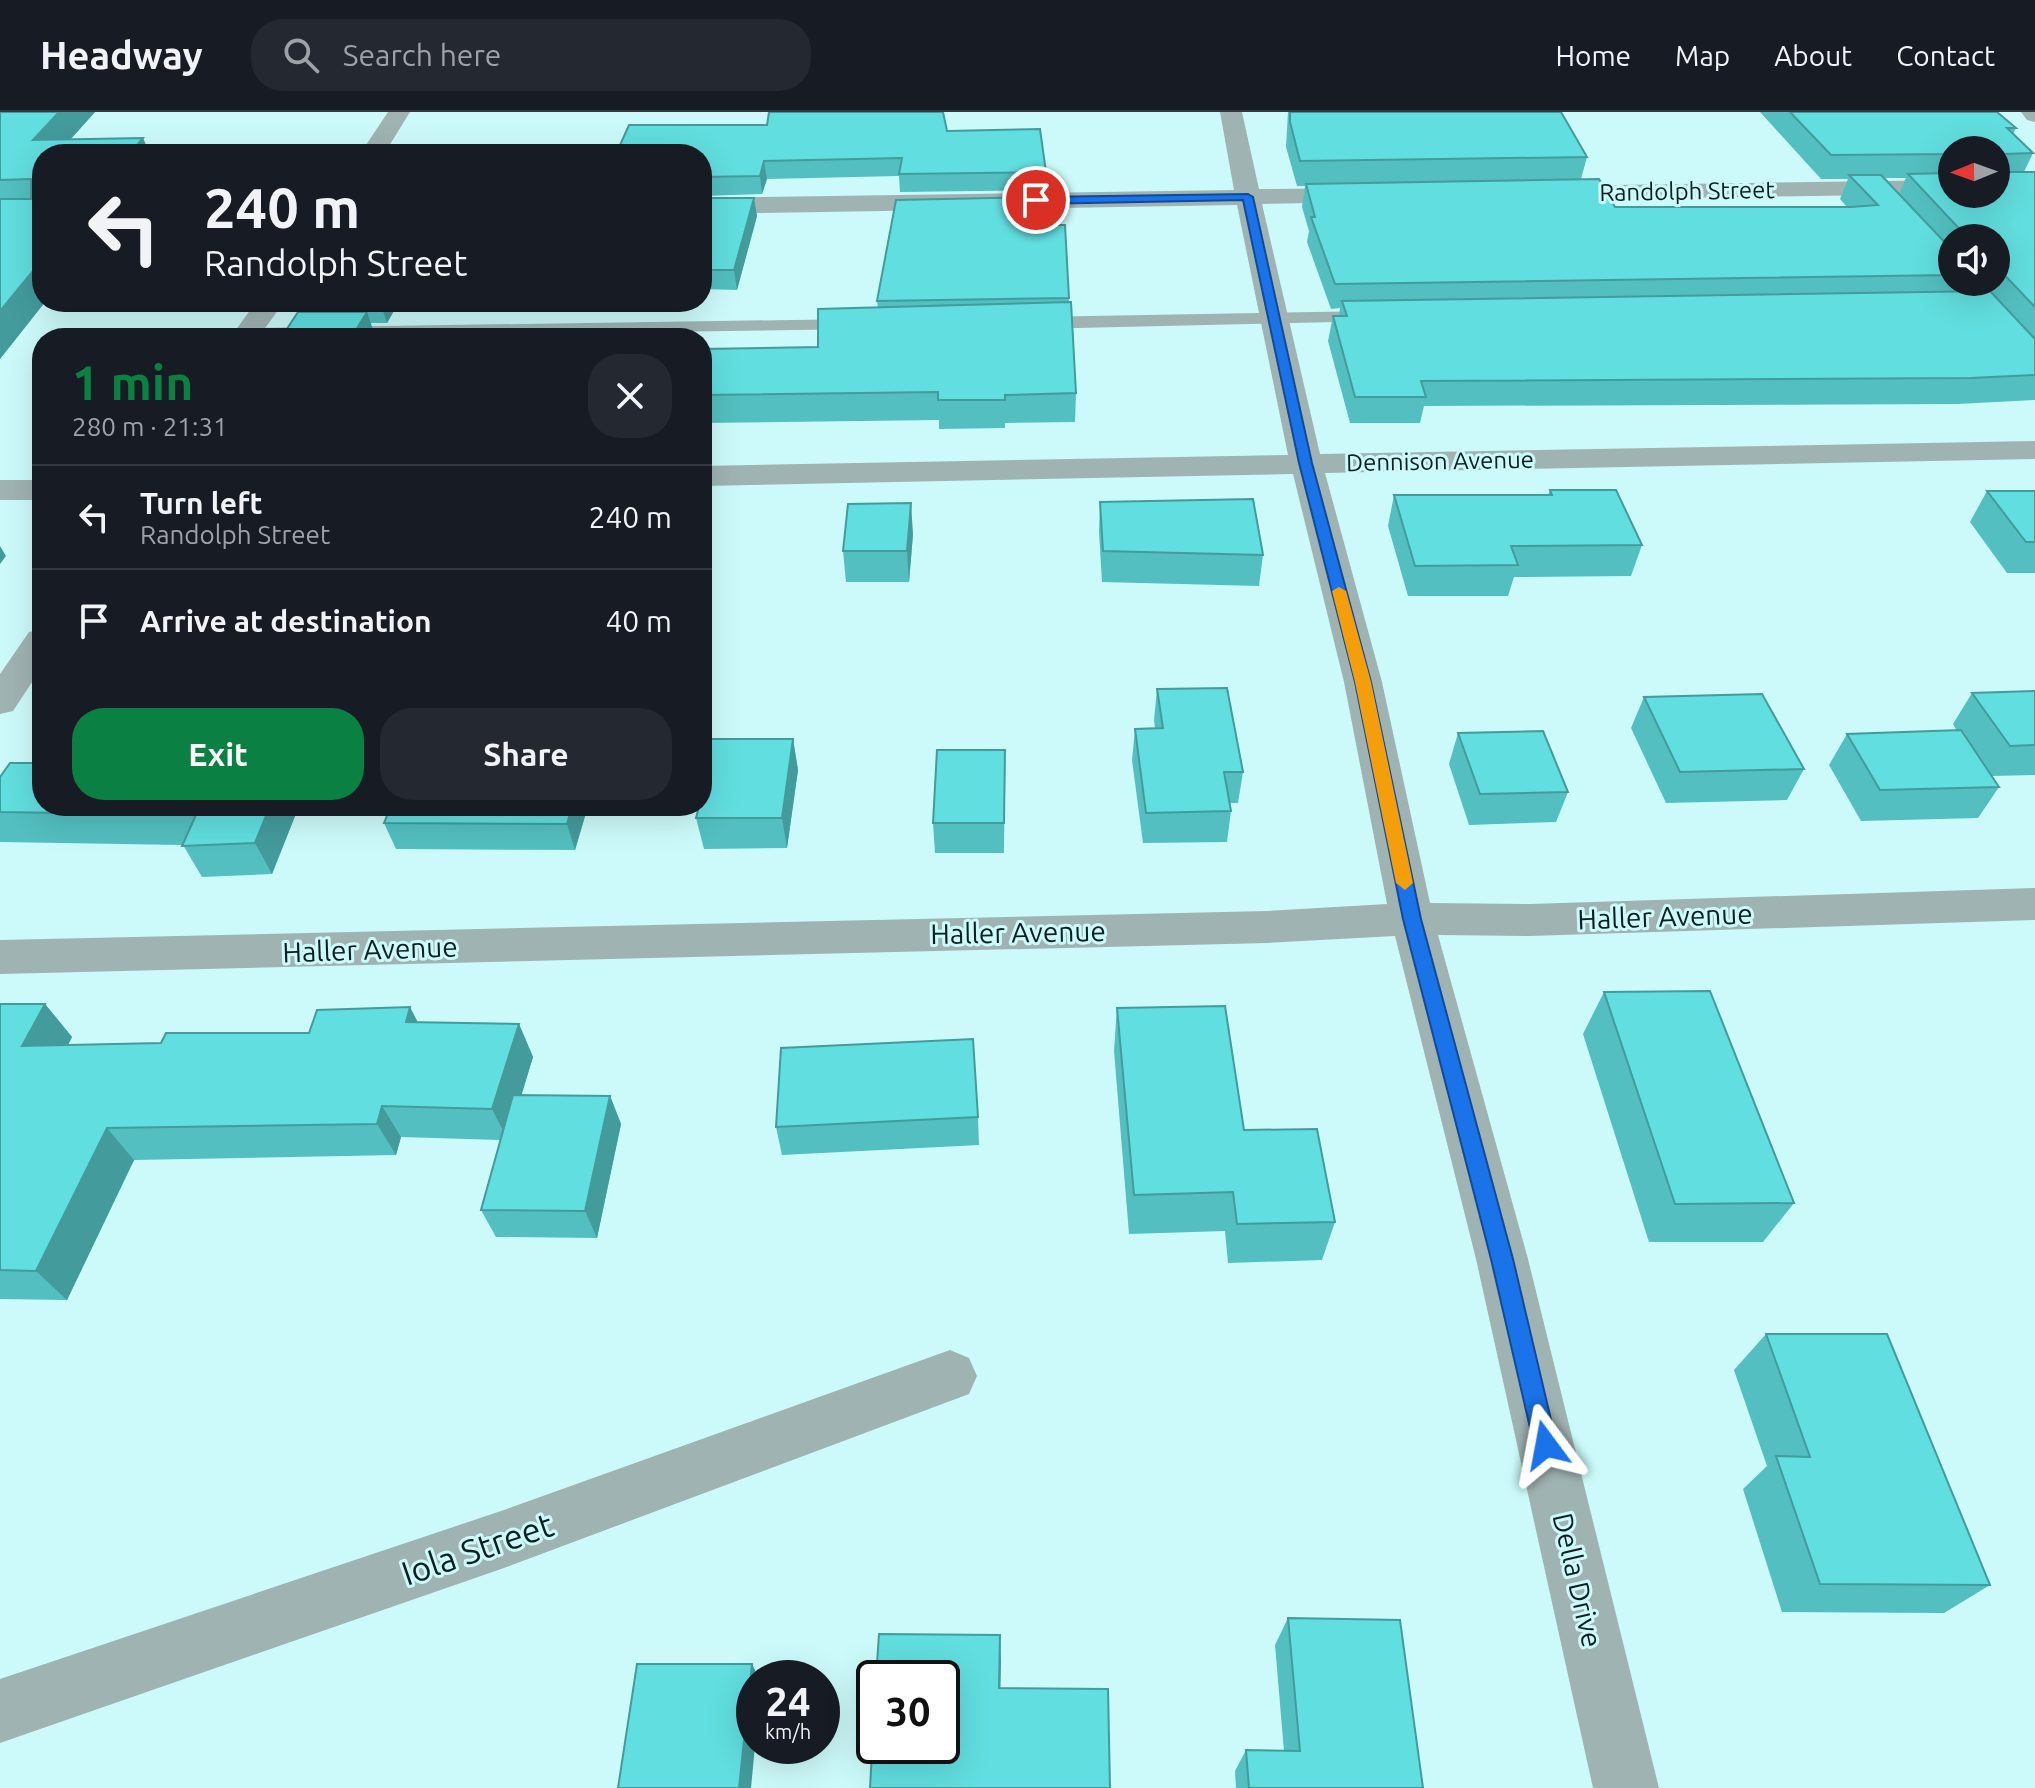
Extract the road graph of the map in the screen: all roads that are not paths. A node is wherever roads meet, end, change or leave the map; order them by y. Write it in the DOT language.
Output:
graph roads {
  1 [pos="399,112"];
  2 [pos="1231,112"];
  3 [pos="378,144"];
  4 [pos="1938,187"];
  5 [pos="1876,189"];
  6 [pos="1530,193"];
  7 [pos="1389,195"];
  8 [pos="1248,197"];
  9 [pos="712,206"];
  10 [pos="1895,210"];
  11 [pos="1973,296"];
  12 [pos="1951,307"];
  13 [pos="1983,307"];
  14 [pos="1399,317"];
  15 [pos="1273,319"];
  16 [pos="1020,323"];
  17 [pos="878,325"];
  18 [pos="705,328"];
  19 [pos="2035,364"];
  20 [pos="2035,450"];
  21 [pos="1306,463"];
  22 [pos="712,476"];
  23 [pos="0,490"];
  24 [pos="32,490"];
  25 [pos="32,655"];
  26 [pos="0,702"];
  27 [pos="2035,904"];
  28 [pos="1412,919"];
  29 [pos="0,957"];
  30 [pos="950,1376"];
  31 [pos="0,1711"];
  32 [pos="1626,1788"];
  1 -- 3 [label="street"];
  2 -- 8 [label="street, Della Drive"];
  4 -- 5 [label="street, Randolph Street"];
  5 -- 6 [label="street, Randolph Street"];
  5 -- 10 [label="lane"];
  7 -- 8 [label="street"];
  8 -- 9 [label="street"];
  8 -- 15 [label="street, Della Drive"];
  11 -- 13 [label="lane"];
  12 -- 13 [label="lane"];
  13 -- 19 [label="lane"];
  14 -- 15 [label="lane"];
  15 -- 16 [label="lane"];
  15 -- 21 [label="street, Della Drive"];
  17 -- 18 [label="lane"];
  20 -- 21 [label="street, Dennison Avenue"];
  21 -- 22 [label="street, Dennison Avenue"];
  21 -- 28 [label="street, Della Drive"];
  23 -- 24 [label="street"];
  25 -- 26 [label="street"];
  27 -- 28 [label="street, Haller Avenue"];
  28 -- 29 [label="street, Haller Avenue"];
  28 -- 32 [label="street, Della Drive"];
  30 -- 31 [label="street, Iola Street"];
}
